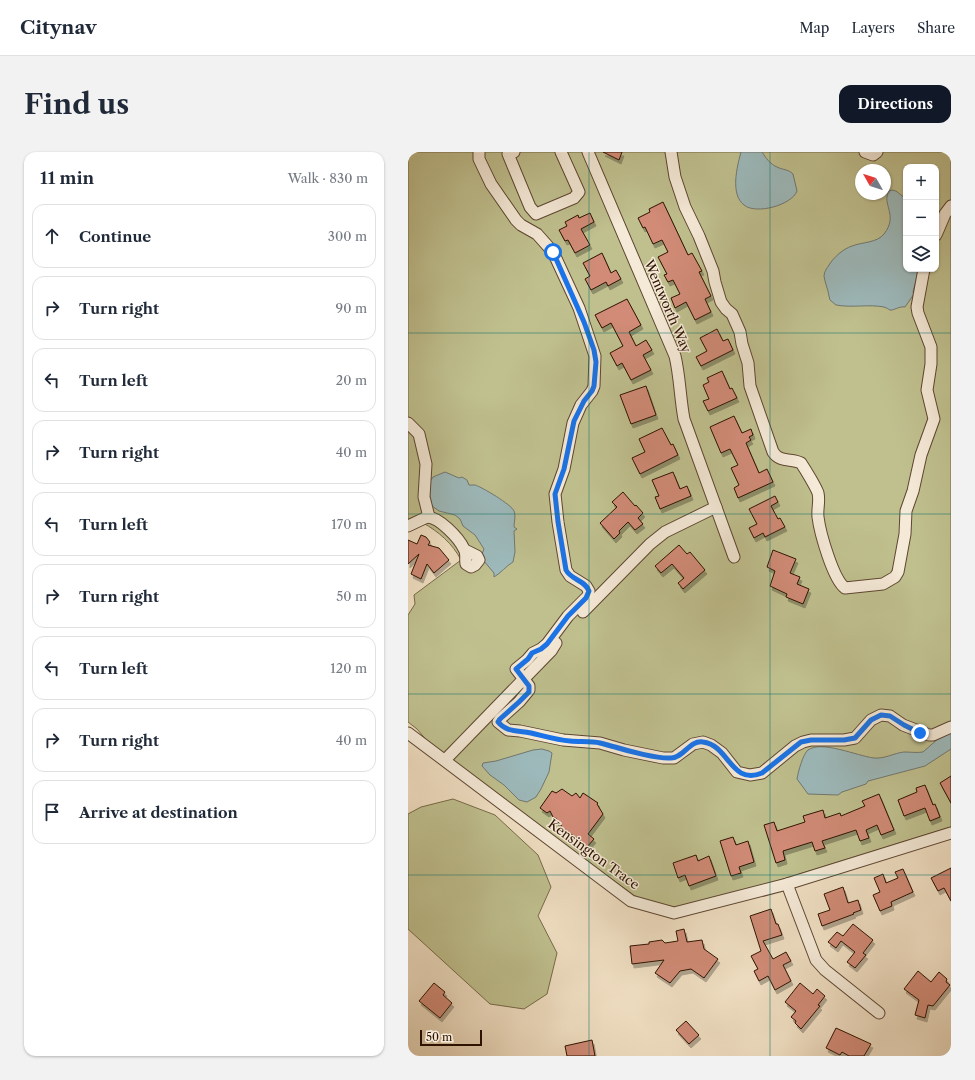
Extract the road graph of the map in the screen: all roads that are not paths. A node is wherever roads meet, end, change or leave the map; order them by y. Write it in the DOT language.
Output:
graph roads {
  1 [pos="479,152"];
  2 [pos="514,152"];
  3 [pos="562,152"];
  4 [pos="588,152"];
  5 [pos="671,152"];
  6 [pos="865,152"];
  7 [pos="877,152"];
  8 [pos="951,206"];
  9 [pos="939,228"];
  10 [pos="923,272"];
  11 [pos="408,423"];
  12 [pos="716,507"];
  13 [pos="427,517"];
  14 [pos="408,526"];
  15 [pos="465,550"];
  16 [pos="734,557"];
  17 [pos="523,679"];
  18 [pos="951,727"];
  19 [pos="408,733"];
  20 [pos="445,760"];
  21 [pos="951,833"];
  22 [pos="786,884"];
  23 [pos="879,1013"];
  1 -- 17 [label="street"];
  2 -- 3 [label="street"];
  4 -- 12 [label="street, Wentworth Way"];
  5 -- 10 [label="street"];
  6 -- 7 [label="street"];
  8 -- 9 [label="street"];
  11 -- 13 [label="street"];
  12 -- 16 [label="street, Wentworth Way"];
  12 -- 17 [label="street"];
  13 -- 14 [label="street"];
  13 -- 15 [label="street"];
  17 -- 18 [label="street"];
  17 -- 20 [label="street"];
  19 -- 20 [label="street, Kensington Trace"];
  20 -- 22 [label="street, Kensington Trace"];
  21 -- 22 [label="street, Kensington Trace"];
  22 -- 23 [label="street"];
}
